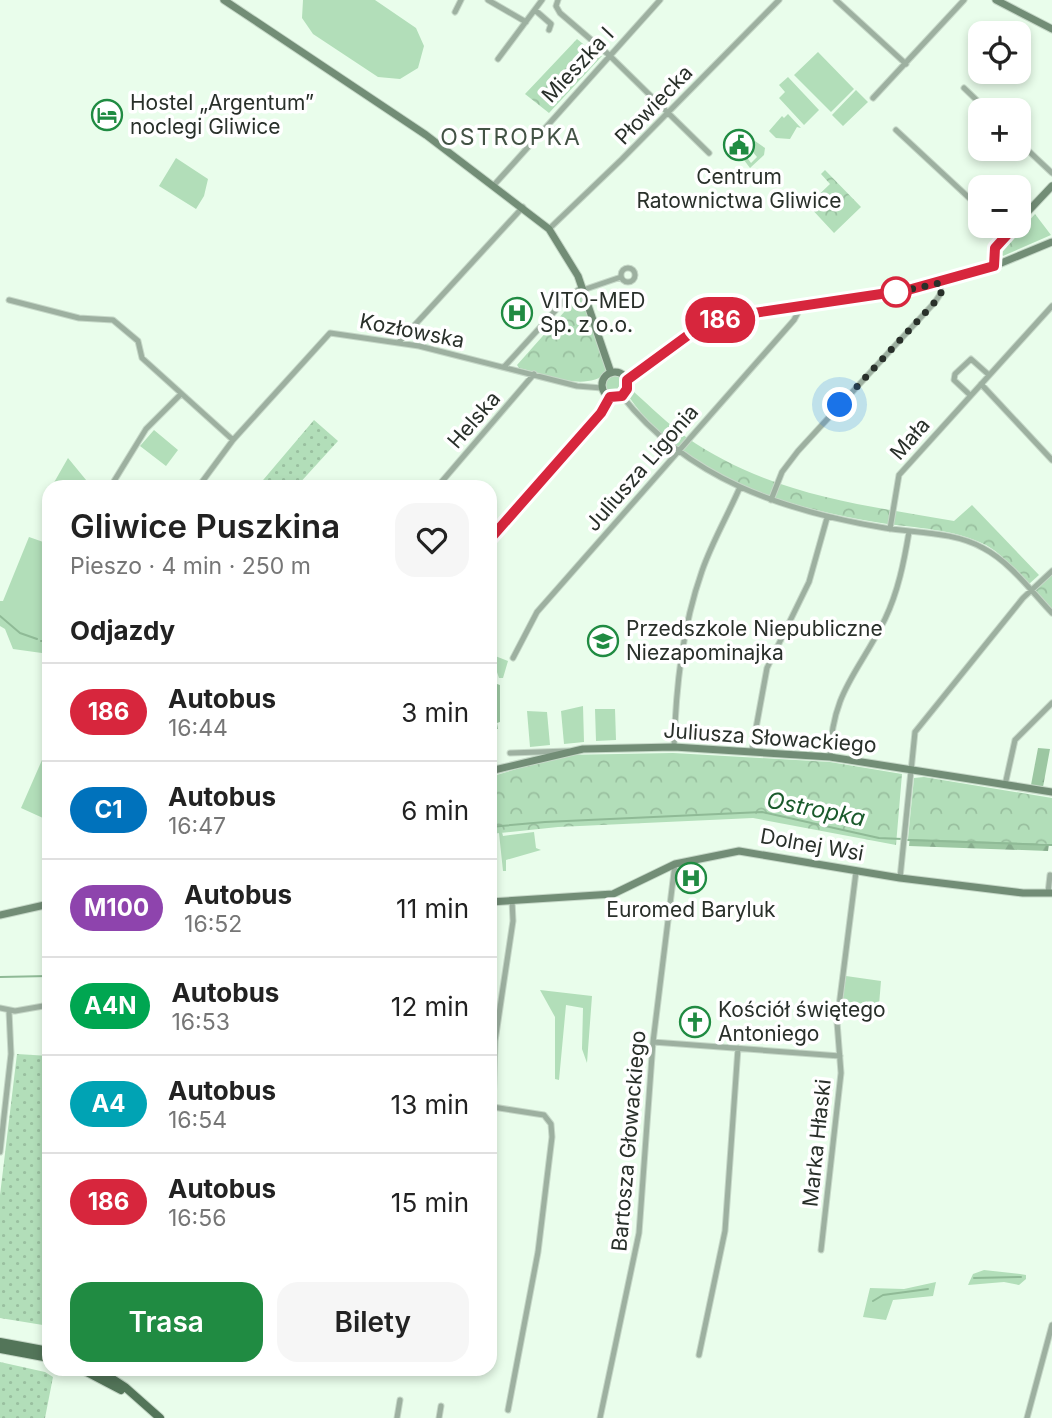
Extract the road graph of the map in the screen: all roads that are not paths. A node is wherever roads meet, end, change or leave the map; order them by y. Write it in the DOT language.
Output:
graph roads {
  1 [pos="224,0"];
  2 [pos="461,0"];
  3 [pos="488,0"];
  4 [pos="541,0"];
  5 [pos="660,0"];
  6 [pos="779,0"];
  7 [pos="836,0"];
  8 [pos="964,0"];
  9 [pos="996,0"];
  10 [pos="558,1"];
  11 [pos="536,8"];
  12 [pos="455,12"];
  13 [pos="526,22"];
  14 [pos="1052,29"];
  15 [pos="548,30"];
  16 [pos="609,55"];
  17 [pos="498,59"];
  18 [pos="906,64"];
  19 [pos="964,88"];
  20 [pos="873,98"];
  21 [pos="974,98"];
  22 [pos="669,112"];
  23 [pos="896,130"];
  24 [pos="709,153"];
  25 [pos="1031,153"];
  26 [pos="1052,173"];
  27 [pos="494,185"];
  28 [pos="1052,186"];
  29 [pos="968,197"];
  30 [pos="523,207"];
  31 [pos="1031,208"];
  32 [pos="549,229"];
  33 [pos="1004,238"];
  34 [pos="1052,242"];
  35 [pos="994,266"];
  36 [pos="621,277"];
  37 [pos="940,283"];
  38 [pos="583,289"];
  39 [pos="9,300"];
  40 [pos="802,305"];
  41 [pos="1052,306"];
  42 [pos="400,342"];
  43 [pos="504,367"];
  44 [pos="611,373"];
  45 [pos="534,374"];
  46 [pos="989,375"];
  47 [pos="627,380"];
  48 [pos="981,384"];
  49 [pos="602,388"];
  50 [pos="180,394"];
  51 [pos="970,395"];
  52 [pos="622,396"];
  53 [pos="610,397"];
  54 [pos="233,440"];
  55 [pos="677,451"];
  56 [pos="1052,460"];
  57 [pos="115,480"];
  58 [pos="203,480"];
  59 [pos="443,480"];
  60 [pos="740,487"];
  61 [pos="771,500"];
  62 [pos="827,518"];
  63 [pos="890,529"];
  64 [pos="497,531"];
  65 [pos="909,532"];
  66 [pos="1052,571"];
  67 [pos="1030,590"];
  68 [pos="1052,614"];
  69 [pos="513,658"];
  70 [pos="1052,703"];
  71 [pos="674,747"];
  72 [pos="752,750"];
  73 [pos="568,751"];
  74 [pos="510,754"];
  75 [pos="830,757"];
  76 [pos="497,769"];
  77 [pos="909,769"];
  78 [pos="1005,785"];
  79 [pos="1052,792"];
  80 [pos="675,864"];
  81 [pos="856,872"];
  82 [pos="1050,875"];
  83 [pos="900,878"];
  84 [pos="1050,893"];
  85 [pos="512,900"];
  86 [pos="497,901"];
  87 [pos="42,906"];
  88 [pos="0,915"];
  89 [pos="42,1005"];
  90 [pos="0,1008"];
  91 [pos="9,1011"];
  92 [pos="497,1028"];
  93 [pos="653,1042"];
  94 [pos="738,1048"];
  95 [pos="840,1056"];
  96 [pos="497,1108"];
  97 [pos="0,1153"];
  98 [pos="821,1250"];
  99 [pos="1052,1325"];
  100 [pos="0,1342"];
  101 [pos="0,1349"];
  102 [pos="42,1350"];
  103 [pos="699,1355"];
  104 [pos="42,1358"];
  105 [pos="94,1376"];
  106 [pos="107,1376"];
  107 [pos="139,1400"];
  108 [pos="400,1400"];
  109 [pos="441,1406"];
  110 [pos="508,1410"];
  111 [pos="160,1418"];
  112 [pos="397,1418"];
  113 [pos="439,1418"];
  114 [pos="600,1418"];
  115 [pos="1027,1418"];
  1 -- 27 [label="street"];
  2 -- 12 [label="street"];
  3 -- 13 [label="street"];
  4 -- 11 [label="street"];
  5 -- 16 [label="street, Mieszka I"];
  6 -- 22 [label="street, Płowiecka"];
  7 -- 18 [label="street"];
  8 -- 18 [label="street"];
  9 -- 14 [label="street"];
  10 -- 16 [label="street"];
  11 -- 13 [label="street"];
  11 -- 15 [label="street"];
  13 -- 17 [label="street"];
  16 -- 22 [label="street"];
  16 -- 27 [label="street, Mieszka I"];
  18 -- 20 [label="street"];
  19 -- 21 [label="street"];
  22 -- 24 [label="street"];
  22 -- 32 [label="street, Płowiecka"];
  23 -- 29 [label="street"];
  25 -- 26 [label="street"];
  27 -- 30 [label="street"];
  28 -- 31 [label="street"];
  30 -- 32 [label="street"];
  30 -- 42 [label="street"];
  32 -- 38 [label="street"];
  33 -- 35 [label="street"];
  34 -- 35 [label="street"];
  35 -- 37 [label="street"];
  36 -- 38 [label="street"];
  37 -- 40 [label="street"];
  37 -- 61 [label="street"];
  38 -- 43 [label="street"];
  38 -- 44 [label="street"];
  39 -- 50 [label="street"];
  40 -- 47 [label="street"];
  40 -- 55 [label="street, Juliusza Ligonia"];
  41 -- 46 [label="street, Mała"];
  42 -- 43 [label="street, Kozłowska"];
  42 -- 54 [label="street, Kozłowska"];
  43 -- 45 [label="street, Kozłowska"];
  44 -- 47 [label="street"];
  44 -- 49 [label="street"];
  45 -- 49 [label="street, Kozłowska"];
  45 -- 59 [label="street, Helska"];
  46 -- 48 [label="street, Mała"];
  46 -- 51 [label="street"];
  47 -- 52 [label="street"];
  48 -- 51 [label="street, Mała"];
  48 -- 56 [label="street"];
  49 -- 53 [label="street"];
  50 -- 54 [label="street"];
  50 -- 57 [label="street"];
  51 -- 63 [label="street, Mała"];
  52 -- 53 [label="street"];
  52 -- 55 [label="street"];
  53 -- 64 [label="street"];
  54 -- 58 [label="street, Kozłowska"];
  55 -- 60 [label="street"];
  55 -- 69 [label="street, Juliusza Ligonia"];
  60 -- 61 [label="street"];
  60 -- 71 [label="street"];
  61 -- 62 [label="street"];
  62 -- 63 [label="street"];
  62 -- 72 [label="street"];
  63 -- 65 [label="street"];
  65 -- 67 [label="street"];
  65 -- 75 [label="street"];
  66 -- 67 [label="street"];
  67 -- 68 [label="street"];
  67 -- 77 [label="street"];
  70 -- 78 [label="street"];
  71 -- 72 [label="street, Juliusza Słowackiego"];
  71 -- 73 [label="street, Juliusza Słowackiego"];
  72 -- 75 [label="street, Juliusza Słowackiego"];
  73 -- 74 [label="street, Juliusza Słowackiego"];
  73 -- 76 [label="street, Juliusza Słowackiego"];
  75 -- 77 [label="street, Juliusza Słowackiego"];
  77 -- 78 [label="street, Juliusza Słowackiego"];
  77 -- 83 [label="street"];
  78 -- 79 [label="street, Juliusza Słowackiego"];
  80 -- 81 [label="street, Dolnej Wsi"];
  80 -- 85 [label="street, Dolnej Wsi"];
  80 -- 93 [label="street, Bartosza Głowackiego"];
  81 -- 83 [label="street, Dolnej Wsi"];
  81 -- 95 [label="street, Marka Hłaski"];
  82 -- 84 [label="street"];
  83 -- 84 [label="street, Dolnej Wsi"];
  85 -- 86 [label="street, Dolnej Wsi"];
  85 -- 92 [label="street"];
  87 -- 88 [label="street"];
  89 -- 91 [label="street"];
  90 -- 91 [label="street"];
  91 -- 97 [label="street"];
  93 -- 94 [label="street"];
  93 -- 114 [label="street, Bartosza Głowackiego"];
  94 -- 95 [label="street"];
  94 -- 103 [label="street"];
  95 -- 98 [label="street, Marka Hłaski"];
  96 -- 110 [label="street"];
  99 -- 115 [label="street"];
  100 -- 102 [label="main road"];
  101 -- 104 [label="main road"];
  105 -- 107 [label="main road"];
  106 -- 107 [label="main road"];
  107 -- 111 [label="main road"];
  108 -- 112 [label="street"];
  109 -- 113 [label="street"];
}
